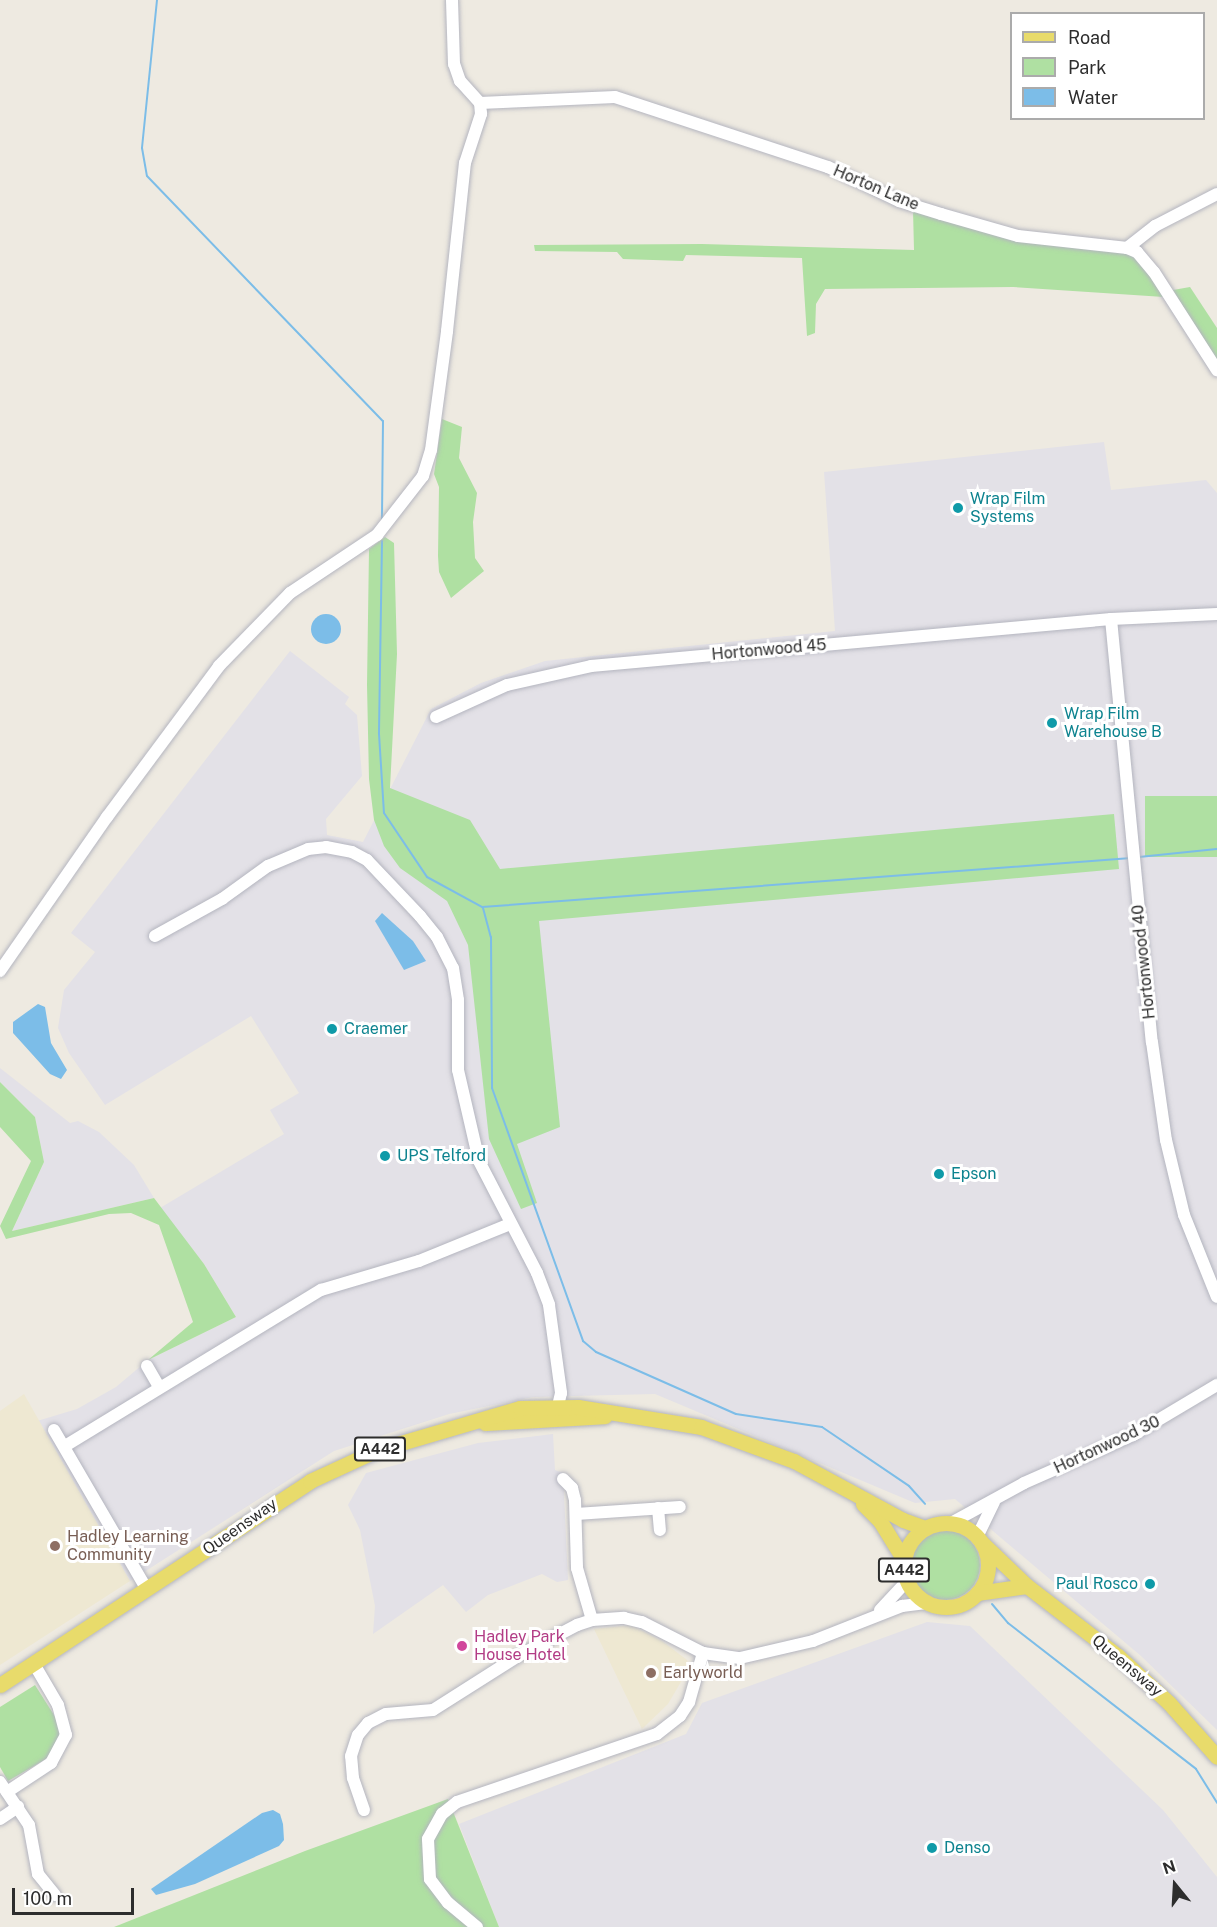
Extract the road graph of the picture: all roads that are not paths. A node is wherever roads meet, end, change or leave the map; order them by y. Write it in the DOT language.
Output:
graph roads {
  1 [pos="452,0"];
  2 [pos="480,103"];
  3 [pos="1217,194"];
  4 [pos="1127,248"];
  5 [pos="1217,370"];
  6 [pos="1217,614"];
  7 [pos="1111,619"];
  8 [pos="436,717"];
  9 [pos="155,936"];
  10 [pos="0,971"];
  11 [pos="510,1224"];
  12 [pos="1217,1297"];
  13 [pos="147,1366"];
  14 [pos="1217,1385"];
  15 [pos="159,1387"];
  16 [pos="558,1413"];
  17 [pos="54,1430"];
  18 [pos="65,1446"];
  19 [pos="563,1479"];
  20 [pos="849,1491"];
  21 [pos="995,1501"];
  22 [pos="680,1507"];
  23 [pos="658,1508"];
  24 [pos="576,1514"];
  25 [pos="951,1523"];
  26 [pos="925,1528"];
  27 [pos="660,1530"];
  28 [pos="980,1540"];
  29 [pos="904,1560"];
  30 [pos="907,1581"];
  31 [pos="1027,1586"];
  32 [pos="147,1590"];
  33 [pos="977,1593"];
  34 [pos="928,1603"];
  35 [pos="874,1614"];
  36 [pos="592,1620"];
  37 [pos="703,1653"];
  38 [pos="34,1664"];
  39 [pos="0,1685"];
  40 [pos="1217,1757"];
  41 [pos="4,1787"];
  42 [pos="18,1807"];
  43 [pos="364,1810"];
  44 [pos="0,1819"];
  45 [pos="55,1895"];
  46 [pos="477,1927"];
  1 -- 2 [label="street"];
  2 -- 4 [label="street, Horton Lane"];
  2 -- 10 [label="street"];
  3 -- 4 [label="street"];
  4 -- 5 [label="street"];
  6 -- 7 [label="street, Hortonwood 45"];
  7 -- 8 [label="street, Hortonwood 45"];
  7 -- 12 [label="street, Hortonwood 40"];
  9 -- 11 [label="street"];
  11 -- 15 [label="street"];
  11 -- 16 [label="street"];
  13 -- 15 [label="street"];
  14 -- 21 [label="street, Hortonwood 30"];
  15 -- 18 [label="street"];
  16 -- 20 [label="main road, Queensway / A442"];
  16 -- 32 [label="main road, Queensway / A442"];
  17 -- 18 [label="street"];
  18 -- 32 [label="street"];
  19 -- 24 [label="street"];
  20 -- 26 [label="main road, Queensway / A442"];
  20 -- 29 [label="main road, Queensway / A442"];
  21 -- 25 [label="street, Hortonwood 30"];
  21 -- 28 [label="street"];
  22 -- 23 [label="street"];
  23 -- 24 [label="street"];
  23 -- 27 [label="street"];
  24 -- 36 [label="street"];
  25 -- 26 [label="main road"];
  25 -- 28 [label="main road"];
  26 -- 29 [label="main road, A442"];
  28 -- 31 [label="main road, Queensway"];
  28 -- 33 [label="main road"];
  29 -- 30 [label="main road, A442"];
  30 -- 34 [label="main road, A442"];
  30 -- 35 [label="street"];
  31 -- 33 [label="main road, A442"];
  31 -- 40 [label="main road, Queensway"];
  32 -- 38 [label="main road, Queensway / A442"];
  33 -- 34 [label="main road, A442"];
  34 -- 35 [label="street"];
  35 -- 37 [label="street"];
  36 -- 37 [label="street"];
  36 -- 43 [label="street"];
  37 -- 46 [label="street"];
  38 -- 39 [label="main road, Queensway / A442"];
  38 -- 41 [label="street"];
  41 -- 42 [label="street"];
  42 -- 44 [label="street"];
  42 -- 45 [label="street"];
}
